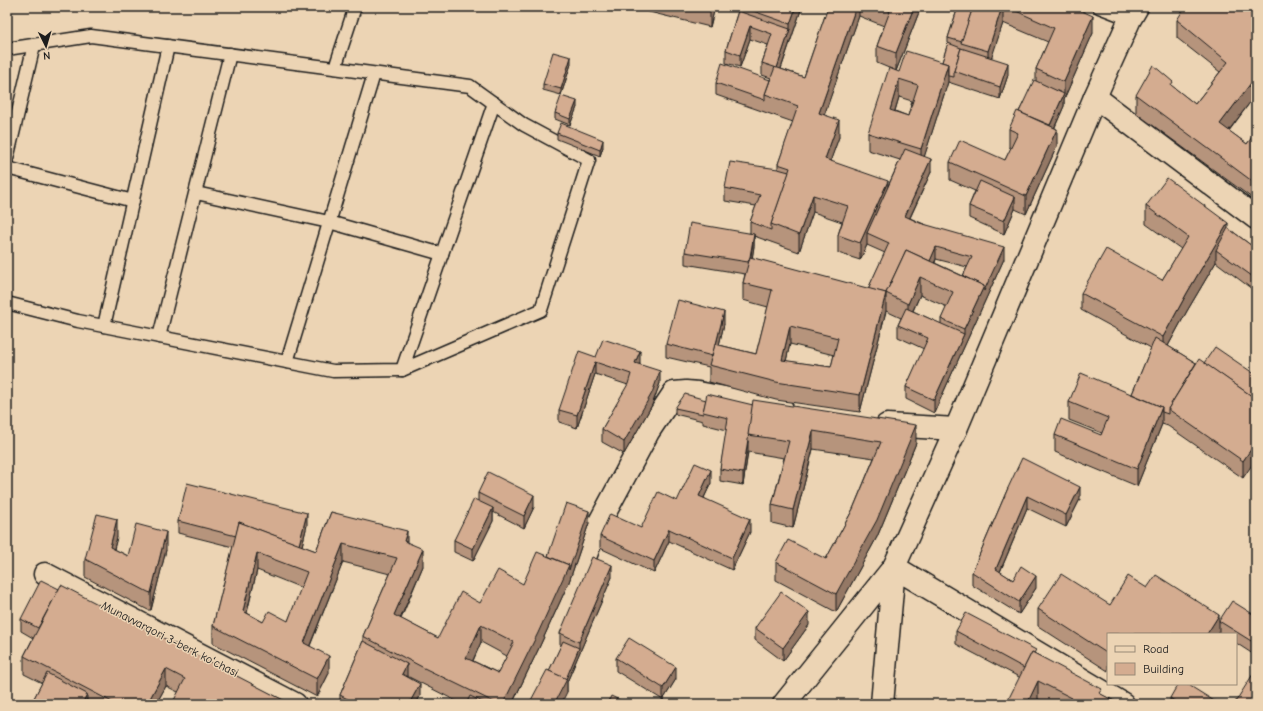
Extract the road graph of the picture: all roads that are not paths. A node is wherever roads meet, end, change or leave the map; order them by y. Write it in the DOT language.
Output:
graph roads {
  1 [pos="355,7"];
  2 [pos="1099,7"];
  3 [pos="1133,13"];
  4 [pos="34,46"];
  5 [pos="168,46"];
  6 [pos="7,49"];
  7 [pos="230,54"];
  8 [pos="335,68"];
  9 [pos="374,74"];
  10 [pos="1095,97"];
  11 [pos="494,103"];
  12 [pos="7,159"];
  13 [pos="7,168"];
  14 [pos="196,193"];
  15 [pos="133,201"];
  16 [pos="1256,218"];
  17 [pos="329,222"];
  18 [pos="442,254"];
  19 [pos="7,303"];
  20 [pos="104,326"];
  21 [pos="159,337"];
  22 [pos="286,362"];
  23 [pos="402,370"];
  24 [pos="802,413"];
  25 [pos="864,422"];
  26 [pos="956,429"];
  27 [pos="894,567"];
  28 [pos="45,574"];
  29 [pos="295,704"];
  30 [pos="525,704"];
  31 [pos="784,704"];
  32 [pos="882,704"];
  33 [pos="1123,704"];
  1 -- 8 [label="lane"];
  2 -- 3 [label="lane"];
  3 -- 10 [label="street"];
  4 -- 5 [label="lane"];
  4 -- 6 [label="lane"];
  4 -- 12 [label="lane"];
  5 -- 7 [label="lane"];
  5 -- 15 [label="lane"];
  7 -- 8 [label="lane"];
  7 -- 14 [label="lane"];
  8 -- 9 [label="lane"];
  9 -- 11 [label="lane"];
  9 -- 17 [label="lane"];
  10 -- 16 [label="street"];
  10 -- 26 [label="street"];
  11 -- 18 [label="lane"];
  11 -- 23 [label="lane"];
  13 -- 15 [label="lane"];
  14 -- 17 [label="lane"];
  14 -- 21 [label="lane"];
  15 -- 20 [label="lane"];
  17 -- 18 [label="lane"];
  17 -- 22 [label="lane"];
  18 -- 23 [label="lane"];
  19 -- 20 [label="lane"];
  20 -- 21 [label="lane"];
  21 -- 22 [label="lane"];
  22 -- 23 [label="lane"];
  24 -- 30 [label="street"];
  25 -- 26 [label="street"];
  26 -- 27 [label="street"];
  27 -- 31 [label="street"];
  27 -- 32 [label="street"];
  27 -- 33 [label="street"];
  28 -- 29 [label="street, Munavvarqori 3-berk koʻchasi"];
}
